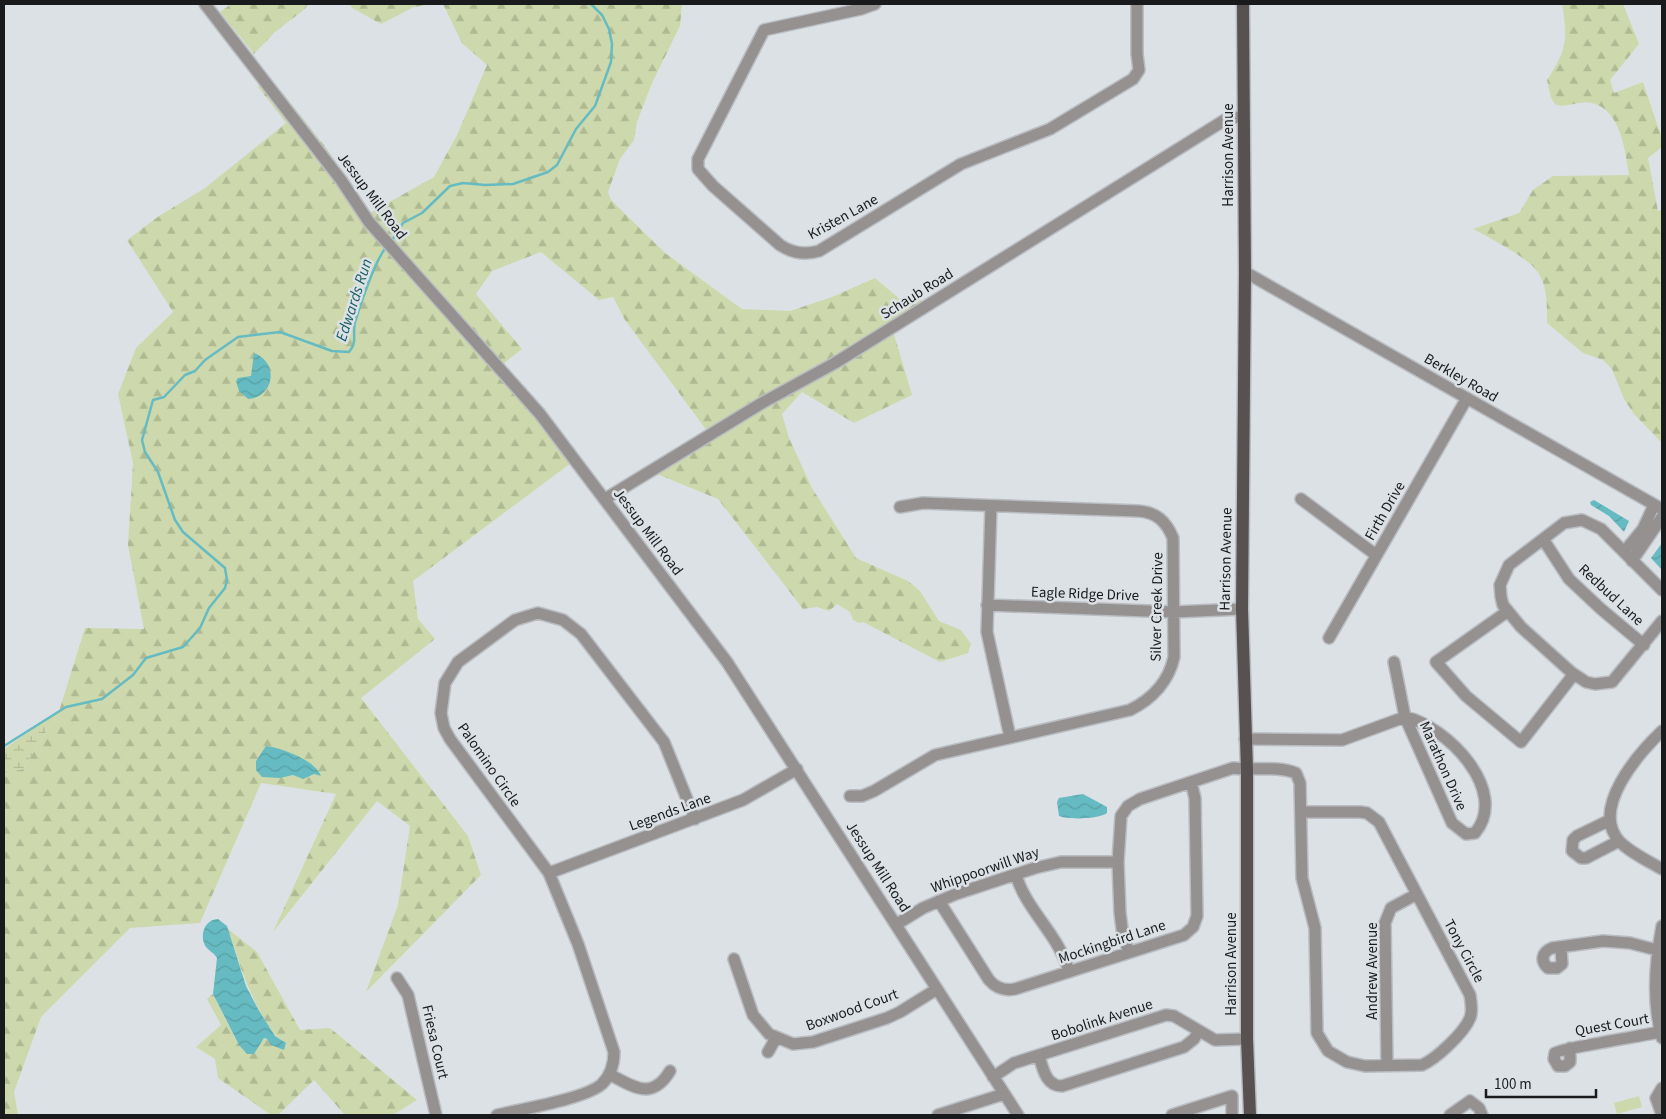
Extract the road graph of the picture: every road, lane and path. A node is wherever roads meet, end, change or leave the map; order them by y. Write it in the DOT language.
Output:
graph roads {
  1 [pos="205,4"];
  2 [pos="874,4"];
  3 [pos="1137,4"];
  4 [pos="1243,4"];
  5 [pos="1244,117"];
  6 [pos="1245,272"];
  7 [pos="1467,398"];
  8 [pos="605,499"];
  9 [pos="1302,499"];
  10 [pos="991,506"];
  11 [pos="1658,507"];
  12 [pos="900,508"];
  13 [pos="1662,517"];
  14 [pos="1543,540"];
  15 [pos="1376,555"];
  16 [pos="1628,556"];
  17 [pos="1662,590"];
  18 [pos="987,605"];
  19 [pos="1242,609"];
  20 [pos="1508,611"];
  21 [pos="1174,612"];
  22 [pos="1662,621"];
  23 [pos="1329,638"];
  24 [pos="1644,645"];
  25 [pos="1394,662"];
  26 [pos="1574,674"];
  27 [pos="1405,717"];
  28 [pos="1662,731"];
  29 [pos="1010,737"];
  30 [pos="1245,739"];
  31 [pos="797,769"];
  32 [pos="1247,770"];
  33 [pos="1190,782"];
  34 [pos="850,796"];
  35 [pos="1302,812"];
  36 [pos="695,818"];
  37 [pos="1610,820"];
  38 [pos="1619,841"];
  39 [pos="1118,862"];
  40 [pos="1662,868"];
  41 [pos="548,873"];
  42 [pos="1016,875"];
  43 [pos="1417,894"];
  44 [pos="939,901"];
  45 [pos="897,924"];
  46 [pos="1662,926"];
  47 [pos="1561,946"];
  48 [pos="1657,950"];
  49 [pos="1129,952"];
  50 [pos="734,959"];
  51 [pos="1069,972"];
  52 [pos="397,978"];
  53 [pos="937,989"];
  54 [pos="1198,1032"];
  55 [pos="1661,1035"];
  56 [pos="776,1038"];
  57 [pos="1248,1039"];
  58 [pos="1570,1048"];
  59 [pos="768,1052"];
  60 [pos="1039,1056"];
  61 [pos="1387,1065"];
  62 [pos="670,1071"];
  63 [pos="609,1074"];
  64 [pos="993,1077"];
  65 [pos="1662,1088"];
  66 [pos="1004,1094"];
  67 [pos="436,1115"];
  68 [pos="497,1115"];
  69 [pos="938,1115"];
  70 [pos="1018,1115"];
  71 [pos="1172,1115"];
  72 [pos="1232,1115"];
  73 [pos="1250,1115"];
  74 [pos="1450,1115"];
  75 [pos="1482,1115"];
  76 [pos="1662,1115"];
  1 -- 8 [label="street, Jessup Mill Road"];
  2 -- 3 [label="street, Kristen Lane"];
  4 -- 5 [label="main road, Harrison Avenue"];
  5 -- 6 [label="main road, Harrison Avenue"];
  5 -- 8 [label="street, Schaub Road"];
  6 -- 7 [label="street, Berkley Road"];
  6 -- 19 [label="main road, Harrison Avenue"];
  7 -- 11 [label="street, Berkley Road"];
  7 -- 15 [label="street, Firth Drive"];
  8 -- 31 [label="street, Jessup Mill Road"];
  9 -- 15 [label="street"];
  10 -- 12 [label="street, Silver Creek Drive"];
  10 -- 18 [label="street"];
  10 -- 21 [label="street, Silver Creek Drive"];
  11 -- 16 [label="street"];
  13 -- 16 [label="street"];
  14 -- 16 [label="street"];
  14 -- 20 [label="street"];
  14 -- 24 [label="street, Redbud Lane"];
  15 -- 23 [label="street, Firth Drive"];
  16 -- 17 [label="street"];
  18 -- 21 [label="street, Eagle Ridge Drive"];
  18 -- 29 [label="street"];
  19 -- 21 [label="street, Eagle Ridge Drive"];
  19 -- 30 [label="main road, Harrison Avenue"];
  20 -- 26 [label="street"];
  20 -- 26 [label="street"];
  21 -- 29 [label="street, Silver Creek Drive"];
  22 -- 24 [label="street"];
  24 -- 26 [label="street"];
  25 -- 27 [label="street, Marathon Drive"];
  27 -- 27 [label="street, Marathon Drive"];
  27 -- 30 [label="street, Marathon Drive"];
  28 -- 37 [label="street"];
  29 -- 34 [label="street, Silver Creek Drive"];
  30 -- 32 [label="main road, Harrison Avenue"];
  31 -- 36 [label="street, Legends Lane"];
  31 -- 45 [label="street, Jessup Mill Road"];
  32 -- 33 [label="street"];
  32 -- 35 [label="street, Tony Circle"];
  32 -- 57 [label="main road, Harrison Avenue"];
  33 -- 39 [label="street"];
  33 -- 49 [label="street, Mockingbird Lane"];
  35 -- 43 [label="street, Tony Circle"];
  35 -- 61 [label="street, Tony Circle"];
  36 -- 41 [label="street, Legends Lane"];
  36 -- 41 [label="street, Palomino Circle"];
  37 -- 38 [label="street"];
  37 -- 38 [label="street"];
  38 -- 40 [label="street"];
  39 -- 42 [label="street, Whippoorwill Way"];
  39 -- 49 [label="street"];
  41 -- 63 [label="street, Palomino Circle"];
  42 -- 44 [label="street, Whippoorwill Way"];
  42 -- 51 [label="street"];
  43 -- 61 [label="street, Andrew Avenue"];
  43 -- 61 [label="street, Tony Circle"];
  44 -- 45 [label="street, Whippoorwill Way"];
  44 -- 51 [label="street, Mockingbird Lane"];
  45 -- 53 [label="street, Jessup Mill Road"];
  46 -- 48 [label="street"];
  47 -- 48 [label="street"];
  48 -- 55 [label="street"];
  49 -- 51 [label="street, Mockingbird Lane"];
  50 -- 56 [label="street, Boxwood Court"];
  52 -- 67 [label="street, Friesa Court"];
  53 -- 56 [label="street, Boxwood Court"];
  53 -- 64 [label="street, Jessup Mill Road"];
  54 -- 57 [label="street, Bobolink Avenue"];
  54 -- 60 [label="street, Bobolink Avenue"];
  54 -- 60 [label="street"];
  55 -- 58 [label="street, Quest Court"];
  56 -- 59 [label="street"];
  57 -- 73 [label="main road, Harrison Avenue"];
  60 -- 64 [label="street, Bobolink Avenue"];
  62 -- 63 [label="street"];
  63 -- 68 [label="street"];
  64 -- 66 [label="street, Jessup Mill Road"];
  65 -- 76 [label="street"];
  66 -- 69 [label="street"];
  66 -- 70 [label="street, Jessup Mill Road"];
  71 -- 72 [label="street"];
  74 -- 75 [label="street"];
}
